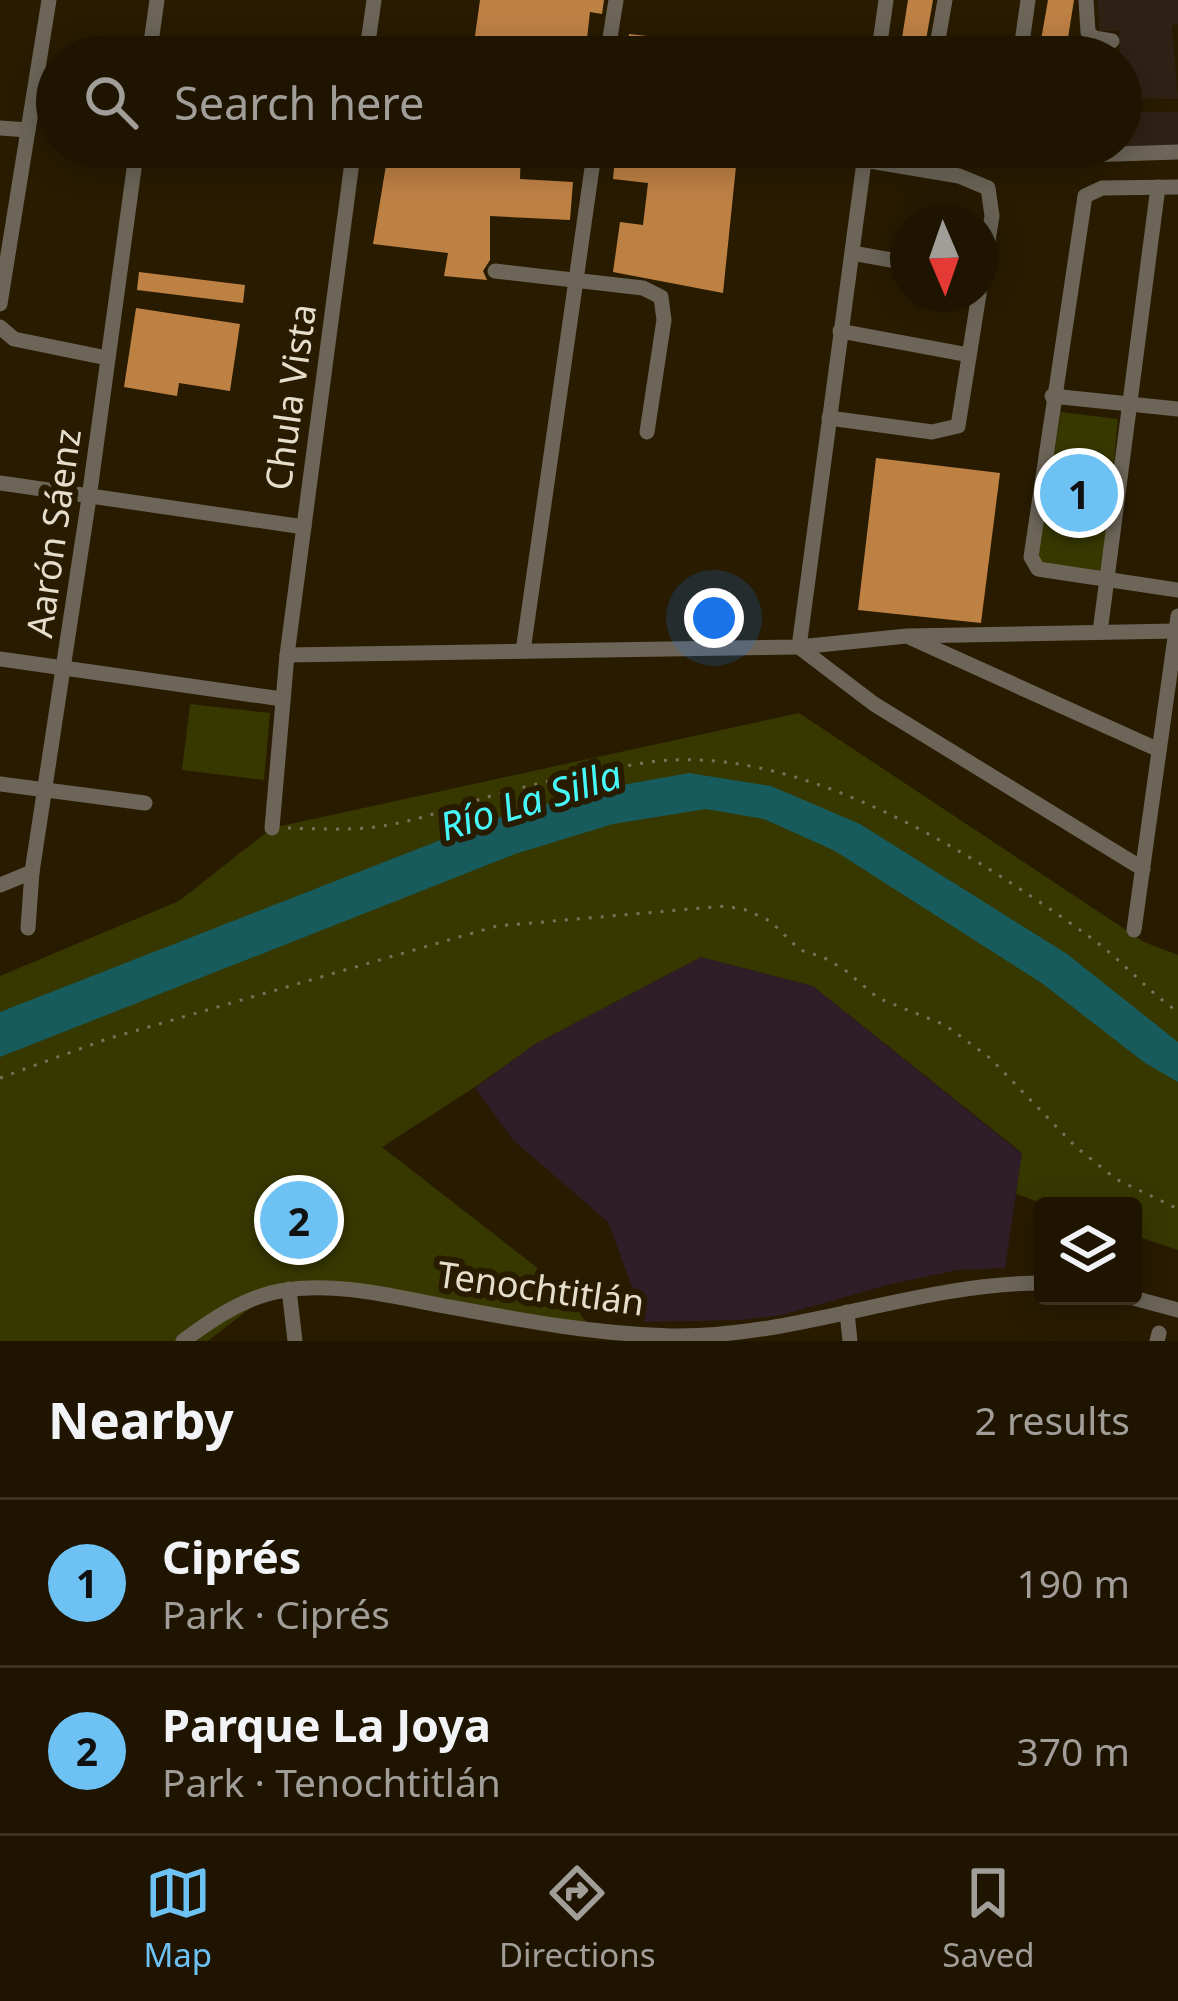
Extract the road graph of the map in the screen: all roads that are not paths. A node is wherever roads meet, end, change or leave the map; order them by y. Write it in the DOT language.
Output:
graph roads {
  1 [pos="49,0"];
  2 [pos="157,0"];
  3 [pos="374,0"];
  4 [pos="616,0"];
  5 [pos="886,0"];
  6 [pos="945,0"];
  7 [pos="1028,0"];
  8 [pos="1086,0"];
  9 [pos="43,36"];
  10 [pos="152,36"];
  11 [pos="369,36"];
  12 [pos="611,36"];
  13 [pos="881,36"];
  14 [pos="939,36"];
  15 [pos="1023,36"];
  16 [pos="1092,36"];
  17 [pos="36,80"];
  18 [pos="0,128"];
  19 [pos="28,130"];
  20 [pos="1178,152"];
  21 [pos="1142,153"];
  22 [pos="134,168"];
  23 [pos="351,168"];
  24 [pos="592,168"];
  25 [pos="863,168"];
  26 [pos="926,168"];
  27 [pos="1158,187"];
  28 [pos="1178,187"];
  29 [pos="990,204"];
  30 [pos="851,253"];
  31 [pos="890,259"];
  32 [pos="495,271"];
  33 [pos="575,279"];
  34 [pos="2,284"];
  35 [pos="0,304"];
  36 [pos="976,312"];
  37 [pos="1,329"];
  38 [pos="840,331"];
  39 [pos="970,356"];
  40 [pos="106,358"];
  41 [pos="1052,396"];
  42 [pos="1127,404"];
  43 [pos="1178,409"];
  44 [pos="830,418"];
  45 [pos="647,432"];
  46 [pos="0,483"];
  47 [pos="89,499"];
  48 [pos="304,527"];
  49 [pos="1106,579"];
  50 [pos="1178,590"];
  51 [pos="1177,624"];
  52 [pos="1100,632"];
  53 [pos="908,637"];
  54 [pos="799,647"];
  55 [pos="524,651"];
  56 [pos="287,655"];
  57 [pos="0,659"];
  58 [pos="64,668"];
  59 [pos="282,699"];
  60 [pos="1160,750"];
  61 [pos="0,784"];
  62 [pos="47,791"];
  63 [pos="145,803"];
  64 [pos="272,828"];
  65 [pos="1143,869"];
  66 [pos="32,872"];
  67 [pos="0,885"];
  68 [pos="28,928"];
  69 [pos="1134,930"];
  70 [pos="1034,1283"];
  71 [pos="289,1289"];
  72 [pos="1142,1300"];
  73 [pos="1178,1310"];
  74 [pos="847,1312"];
  75 [pos="593,1336"];
  76 [pos="762,1336"];
  77 [pos="675,1338"];
  78 [pos="183,1341"];
  79 [pos="296,1341"];
  80 [pos="850,1341"];
  1 -- 9 [label="street"];
  2 -- 10 [label="street"];
  3 -- 11 [label="street"];
  4 -- 12 [label="street"];
  5 -- 13 [label="street"];
  6 -- 14 [label="street"];
  7 -- 15 [label="street"];
  8 -- 16 [label="street"];
  17 -- 19 [label="street"];
  18 -- 19 [label="street"];
  19 -- 34 [label="street"];
  20 -- 21 [label="street"];
  22 -- 40 [label="street, Aarón Sáenz"];
  23 -- 48 [label="street, Chula Vista"];
  24 -- 33 [label="street"];
  25 -- 30 [label="street"];
  26 -- 29 [label="street"];
  27 -- 28 [label="street"];
  27 -- 41 [label="street"];
  27 -- 42 [label="street"];
  30 -- 31 [label="street"];
  30 -- 38 [label="street"];
  32 -- 33 [label="street"];
  33 -- 45 [label="street"];
  33 -- 55 [label="street"];
  34 -- 35 [label="street"];
  36 -- 39 [label="street"];
  37 -- 40 [label="street"];
  38 -- 39 [label="street"];
  38 -- 44 [label="street"];
  39 -- 44 [label="street"];
  40 -- 47 [label="street, Aarón Sáenz"];
  41 -- 42 [label="street"];
  41 -- 49 [label="street"];
  42 -- 43 [label="street"];
  42 -- 49 [label="street"];
  44 -- 54 [label="street"];
  46 -- 47 [label="street"];
  47 -- 48 [label="street"];
  47 -- 58 [label="street, Aarón Sáenz"];
  48 -- 56 [label="street, Chula Vista"];
  49 -- 50 [label="street"];
  49 -- 52 [label="street"];
  51 -- 52 [label="street"];
  51 -- 60 [label="street"];
  52 -- 53 [label="street"];
  53 -- 54 [label="street"];
  53 -- 60 [label="street"];
  54 -- 55 [label="street"];
  54 -- 65 [label="street"];
  55 -- 56 [label="street"];
  56 -- 59 [label="street"];
  57 -- 58 [label="street"];
  58 -- 59 [label="street"];
  58 -- 62 [label="street, Aarón Sáenz"];
  59 -- 64 [label="street"];
  60 -- 65 [label="street"];
  61 -- 62 [label="street"];
  62 -- 63 [label="street"];
  62 -- 66 [label="street, Aarón Sáenz"];
  65 -- 69 [label="street"];
  66 -- 67 [label="street"];
  66 -- 68 [label="street, Aarón Sáenz"];
  70 -- 74 [label="street, Tenochtitlán"];
  71 -- 75 [label="street, Tenochtitlán"];
  71 -- 78 [label="street, Tenochtitlán"];
  71 -- 79 [label="street"];
  72 -- 73 [label="street"];
  74 -- 76 [label="street, Tenochtitlán"];
  74 -- 80 [label="street"];
  75 -- 77 [label="street, Tenochtitlán"];
  76 -- 77 [label="street, Tenochtitlán"];
}
